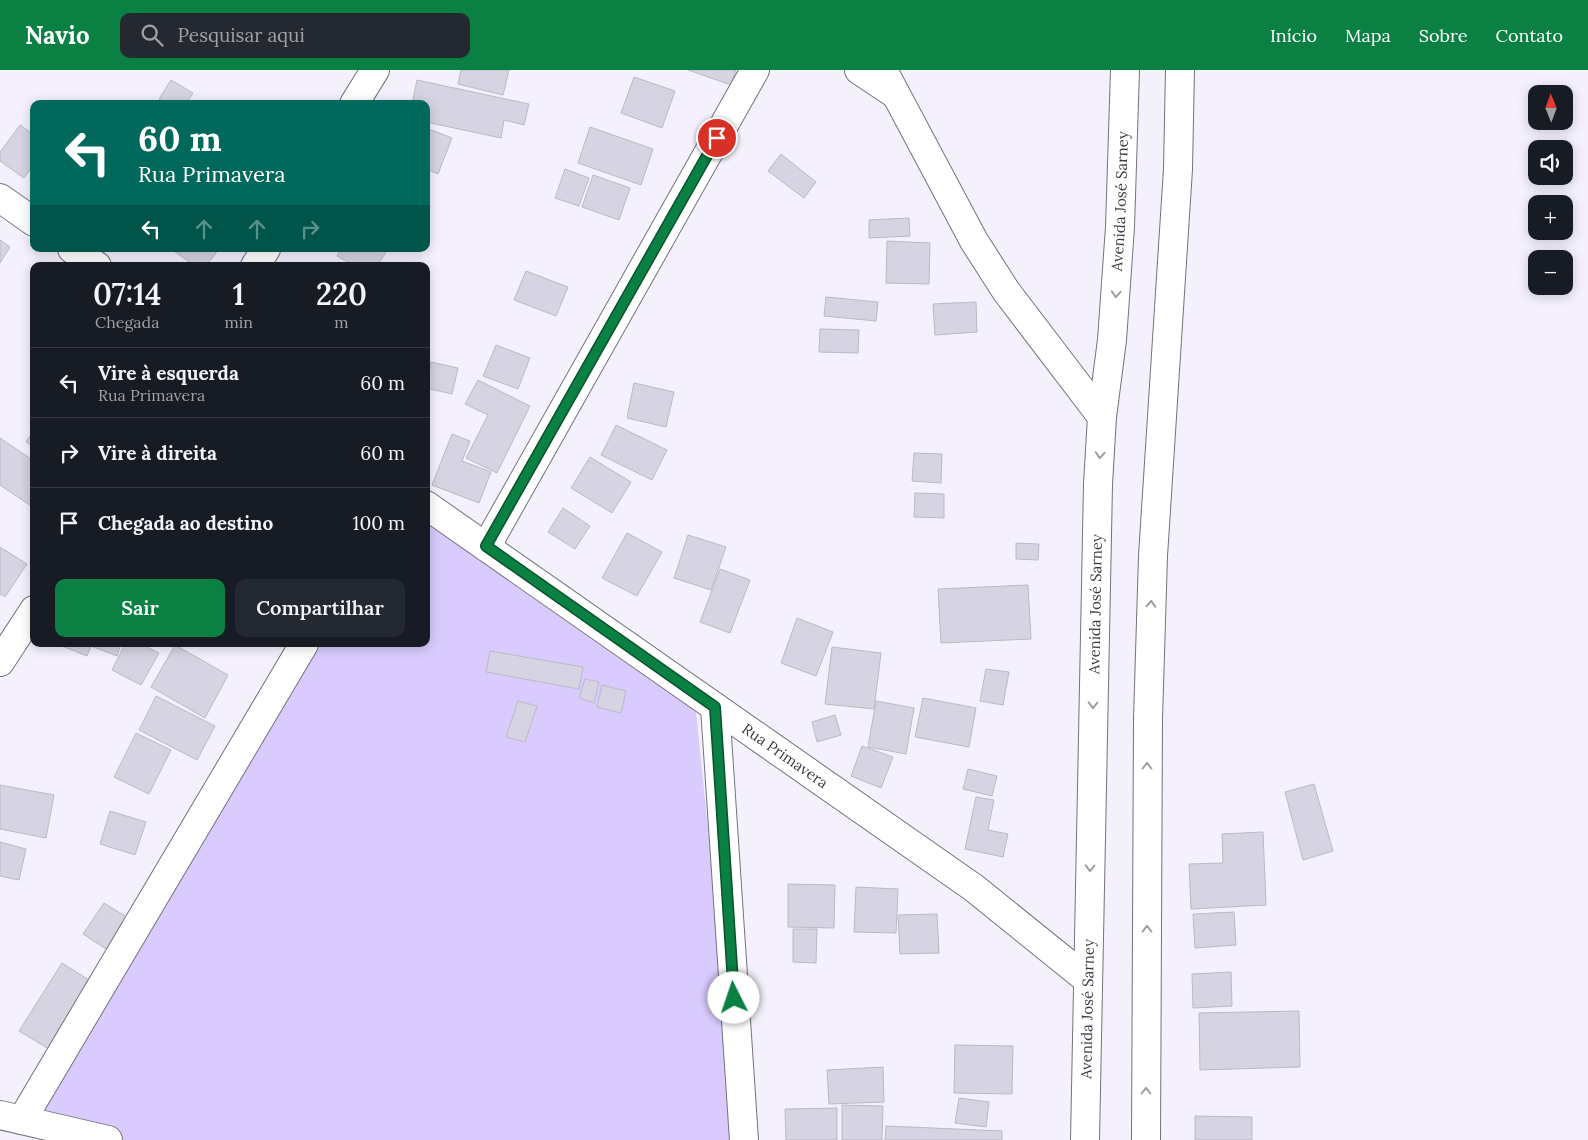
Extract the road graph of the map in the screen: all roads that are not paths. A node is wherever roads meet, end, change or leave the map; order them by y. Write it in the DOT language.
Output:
graph roads {
  1 [pos="375,70"];
  2 [pos="755,70"];
  3 [pos="859,70"];
  4 [pos="883,70"];
  5 [pos="1125,70"];
  6 [pos="1180,70"];
  7 [pos="896,95"];
  8 [pos="356,100"];
  9 [pos="0,198"];
  10 [pos="30,219"];
  11 [pos="77,252"];
  12 [pos="92,262"];
  13 [pos="1102,416"];
  14 [pos="430,508"];
  15 [pos="486,546"];
  16 [pos="30,616"];
  17 [pos="302,647"];
  18 [pos="0,662"];
  19 [pos="715,707"];
  20 [pos="1088,980"];
  21 [pos="11,1117"];
  22 [pos="108,1140"];
  23 [pos="744,1140"];
  24 [pos="1085,1140"];
  25 [pos="1146,1140"];
  1 -- 8 [label="street"];
  2 -- 15 [label="street"];
  3 -- 7 [label="street"];
  4 -- 7 [label="street"];
  5 -- 13 [label="street, Avenida José Sarney, one-way"];
  25 -- 6 [label="street, one-way"];
  7 -- 13 [label="street"];
  9 -- 10 [label="street"];
  11 -- 12 [label="street"];
  13 -- 20 [label="street, Avenida José Sarney, one-way"];
  14 -- 15 [label="street, Rua Primavera"];
  15 -- 19 [label="street, Rua Primavera"];
  16 -- 18 [label="street"];
  17 -- 21 [label="street"];
  19 -- 20 [label="street, Rua Primavera"];
  19 -- 23 [label="street"];
  20 -- 24 [label="street, Avenida José Sarney"];
  21 -- 22 [label="street"];
}
